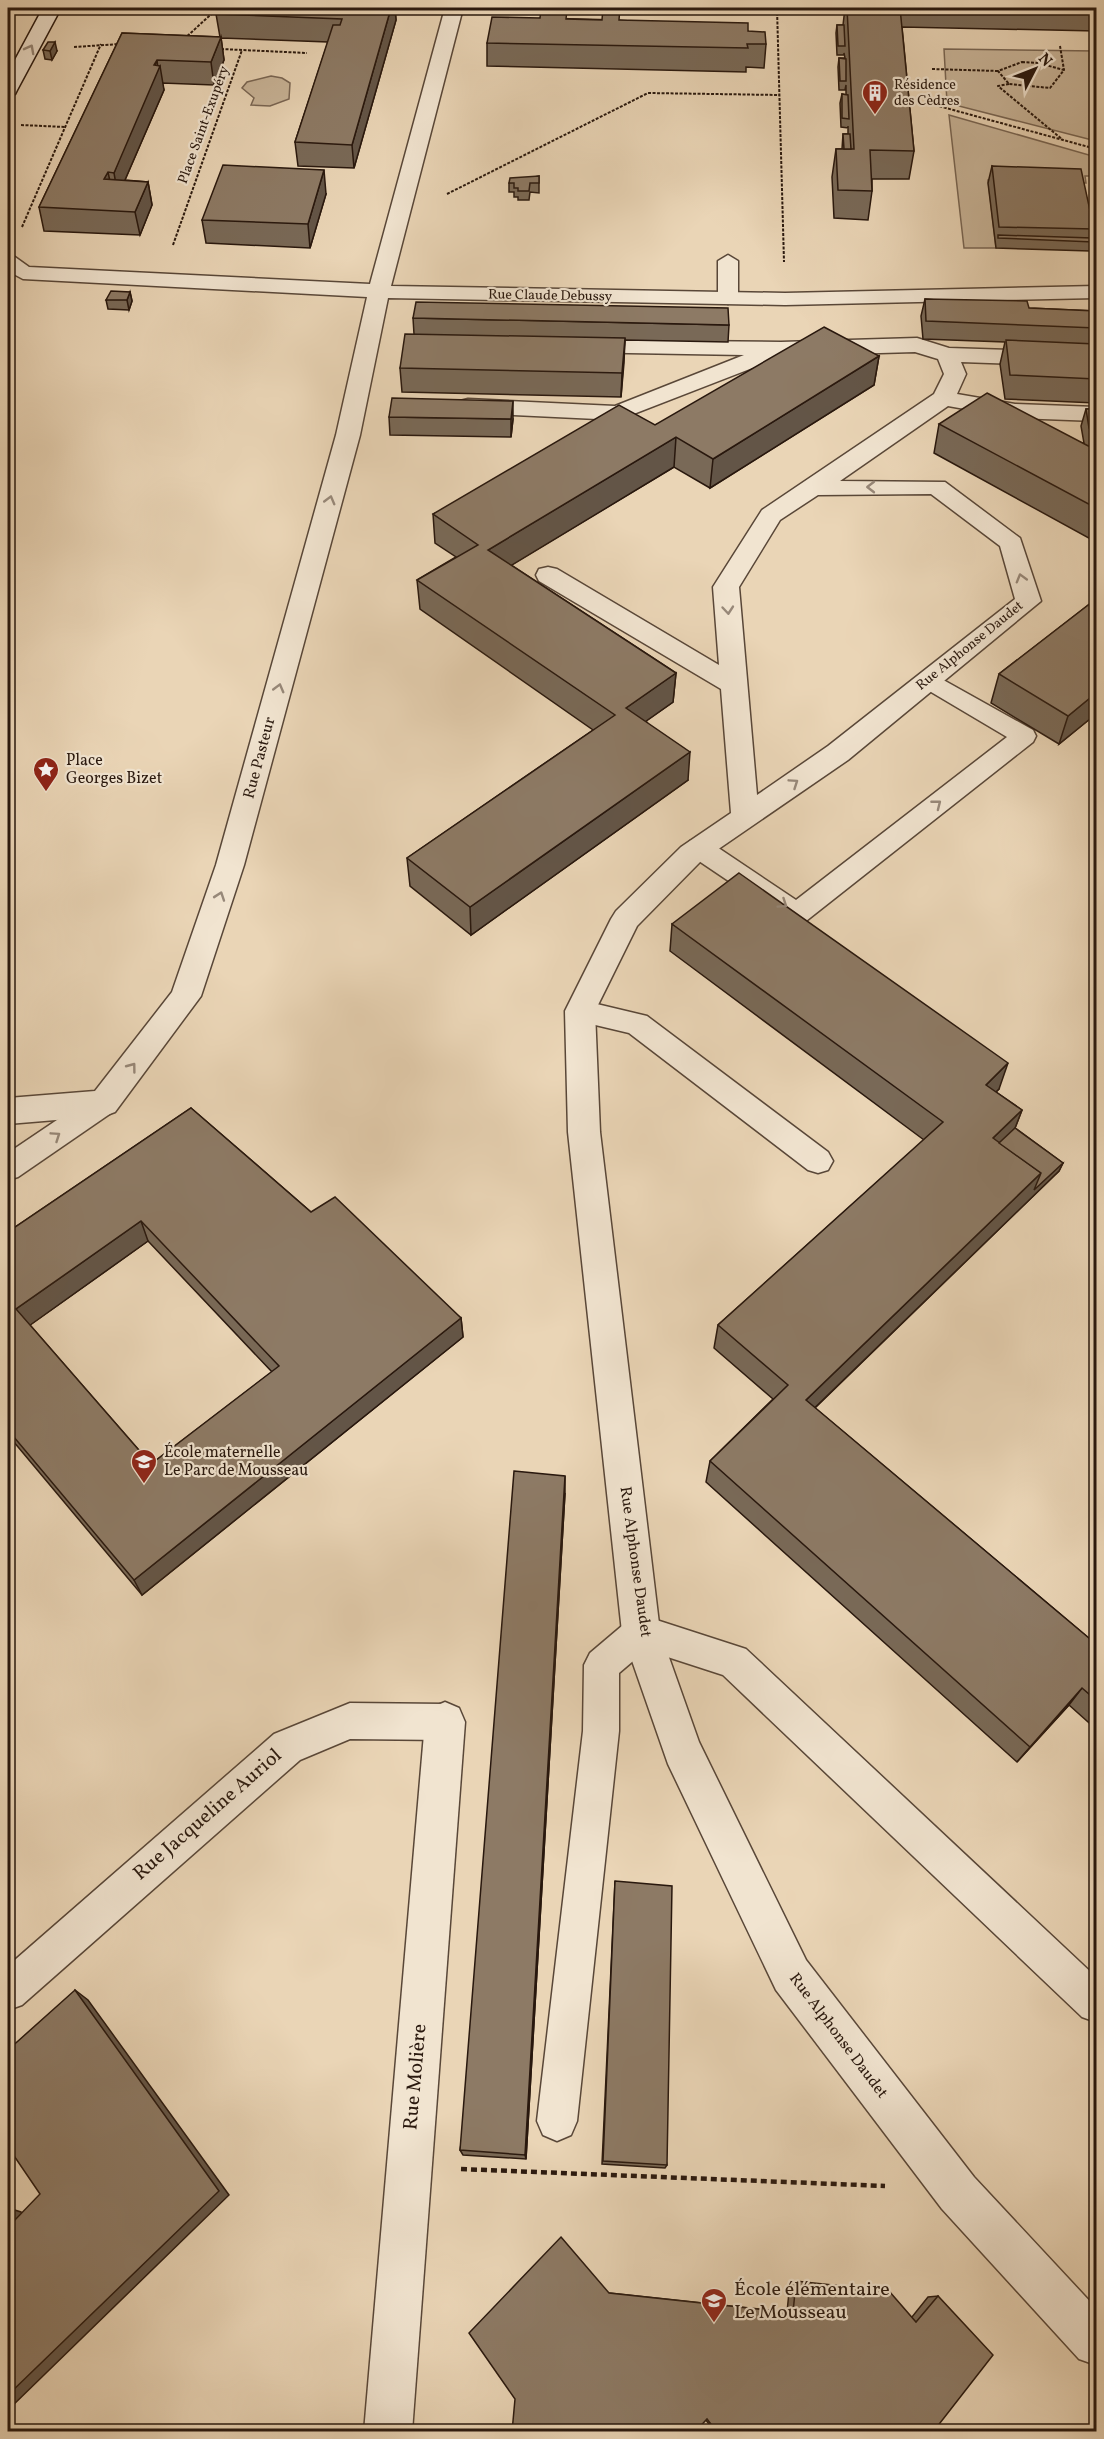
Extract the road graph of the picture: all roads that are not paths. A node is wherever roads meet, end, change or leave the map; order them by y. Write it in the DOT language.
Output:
graph roads {
  1 [pos="52,8"];
  2 [pos="454,8"];
  3 [pos="8,90"];
  4 [pos="8,261"];
  5 [pos="728,261"];
  6 [pos="379,292"];
  7 [pos="1096,292"];
  8 [pos="728,298"];
  9 [pos="557,347"];
  10 [pos="781,349"];
  11 [pos="947,355"];
  12 [pos="1096,360"];
  13 [pos="944,398"];
  14 [pos="441,404"];
  15 [pos="1096,414"];
  16 [pos="813,488"];
  17 [pos="548,575"];
  18 [pos="929,680"];
  19 [pos="734,685"];
  20 [pos="745,816"];
  21 [pos="699,848"];
  22 [pos="580,1011"];
  23 [pos="104,1103"];
  24 [pos="8,1111"];
  25 [pos="818,1161"];
  26 [pos="8,1168"];
  27 [pos="641,1632"];
  28 [pos="445,1722"];
  29 [pos="8,1992"];
  30 [pos="1096,2003"];
  31 [pos="557,2121"];
  32 [pos="1096,2342"];
  33 [pos="388,2432"];
  3 -- 1 [label="street, one-way"];
  2 -- 6 [label="street, Rue Pasteur"];
  4 -- 6 [label="street, Rue Claude Debussy"];
  5 -- 8 [label="lane"];
  6 -- 8 [label="street, Rue Claude Debussy"];
  23 -- 6 [label="street, Rue Pasteur, one-way"];
  7 -- 8 [label="street, Rue Claude Debussy"];
  9 -- 10 [label="street"];
  10 -- 11 [label="street"];
  10 -- 14 [label="street"];
  11 -- 12 [label="street"];
  11 -- 13 [label="street"];
  13 -- 15 [label="street"];
  13 -- 16 [label="street"];
  18 -- 16 [label="street, Rue Alphonse Daudet, one-way"];
  16 -- 19 [label="street, one-way"];
  17 -- 19 [label="street"];
  20 -- 18 [label="street, Rue Alphonse Daudet, one-way"];
  21 -- 18 [label="lane, one-way"];
  19 -- 20 [label="street"];
  20 -- 21 [label="street, Rue Alphonse Daudet"];
  21 -- 22 [label="street, Rue Alphonse Daudet"];
  22 -- 25 [label="lane"];
  22 -- 27 [label="street, Rue Alphonse Daudet"];
  23 -- 24 [label="street"];
  26 -- 23 [label="lane, one-way"];
  27 -- 30 [label="lane"];
  27 -- 31 [label="lane"];
  27 -- 32 [label="street, Rue Alphonse Daudet"];
  28 -- 29 [label="lane, Rue Jacqueline Auriol"];
  28 -- 33 [label="street, Rue Molière"];
}
